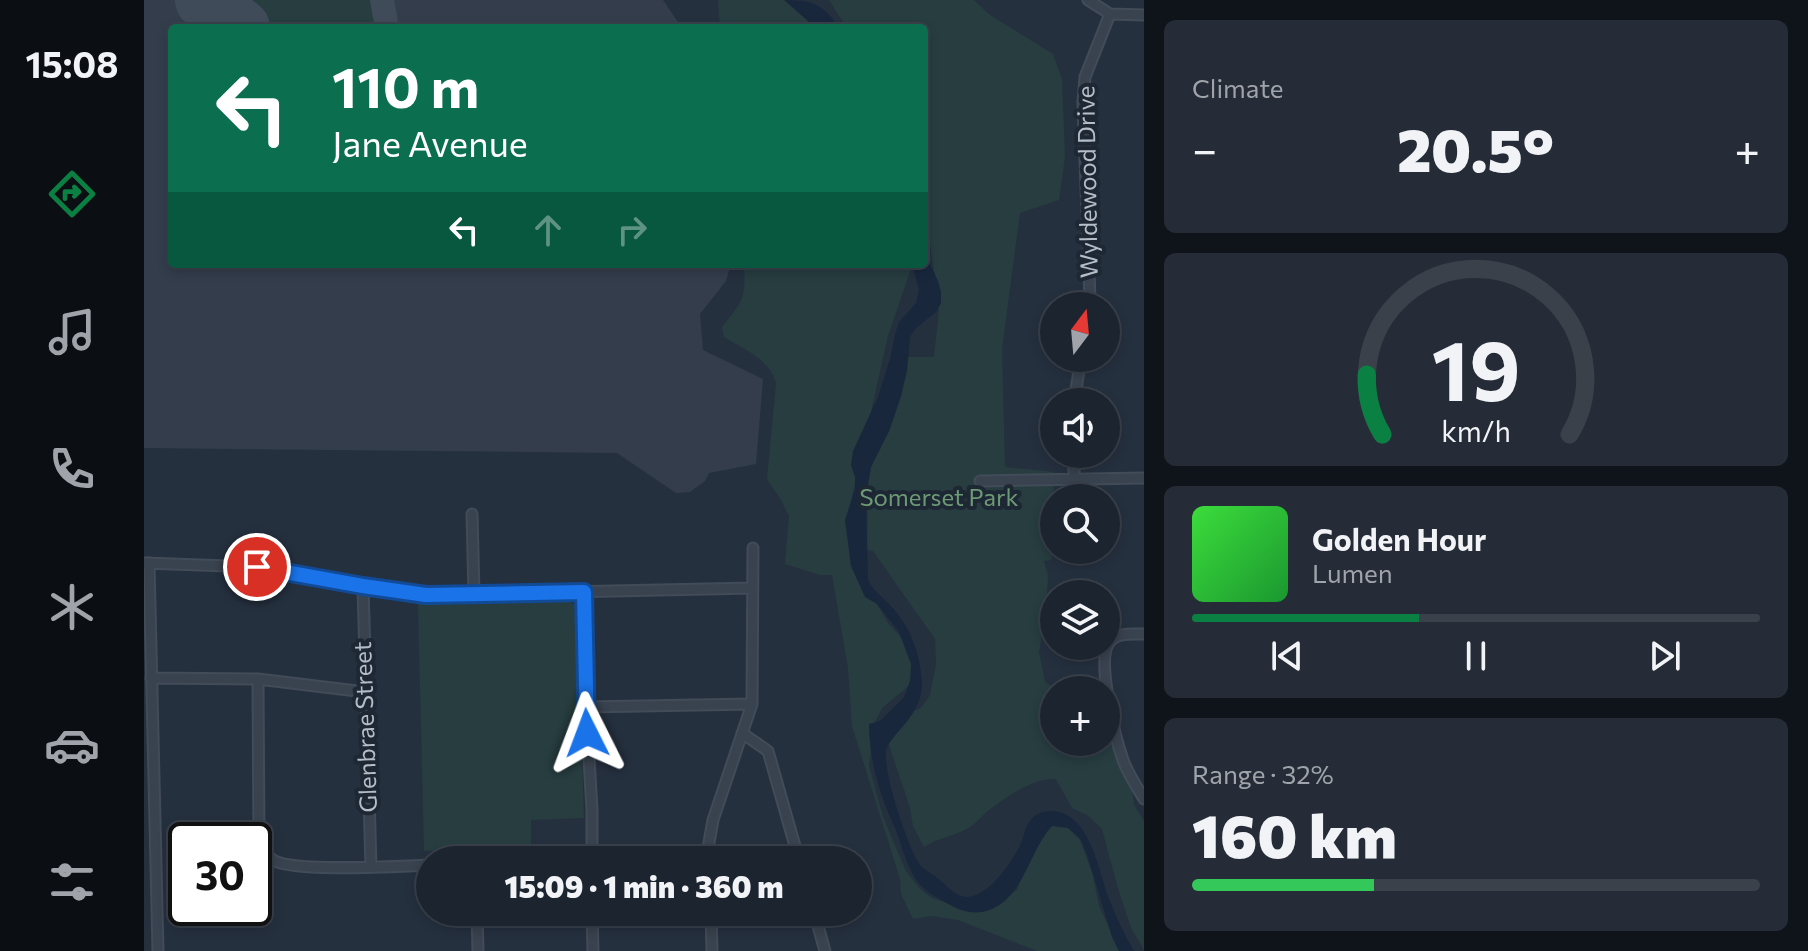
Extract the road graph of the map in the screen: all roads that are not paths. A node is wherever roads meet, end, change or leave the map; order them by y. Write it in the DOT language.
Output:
graph roads {
  1 [pos="1088,0"];
  2 [pos="1110,14"];
  3 [pos="1144,15"];
  4 [pos="1090,292"];
  5 [pos="1074,468"];
  6 [pos="1144,478"];
  7 [pos="1074,479"];
  8 [pos="980,481"];
  9 [pos="472,514"];
  10 [pos="753,548"];
  11 [pos="146,563"];
  12 [pos="363,586"];
  13 [pos="752,588"];
  14 [pos="584,592"];
  15 [pos="474,594"];
  16 [pos="1144,634"];
  17 [pos="151,678"];
  18 [pos="258,679"];
  19 [pos="365,692"];
  20 [pos="752,704"];
  21 [pos="586,707"];
  22 [pos="742,733"];
  23 [pos="1144,799"];
  24 [pos="592,846"];
  25 [pos="708,846"];
  26 [pos="795,846"];
  27 [pos="416,865"];
  28 [pos="371,867"];
  29 [pos="477,926"];
  30 [pos="592,926"];
  31 [pos="711,926"];
  32 [pos="818,926"];
  33 [pos="158,951"];
  34 [pos="478,951"];
  35 [pos="593,951"];
  36 [pos="712,951"];
  37 [pos="825,951"];
  1 -- 2 [label="street"];
  2 -- 3 [label="street"];
  2 -- 4 [label="street, Wyldewood Drive"];
  5 -- 7 [label="street"];
  6 -- 7 [label="street"];
  7 -- 8 [label="street"];
  9 -- 15 [label="street"];
  10 -- 13 [label="street"];
  11 -- 12 [label="street"];
  11 -- 17 [label="street"];
  12 -- 15 [label="street"];
  12 -- 19 [label="street, Glenbrae Street"];
  13 -- 14 [label="street"];
  13 -- 20 [label="street"];
  14 -- 15 [label="street"];
  14 -- 21 [label="street"];
  16 -- 23 [label="street"];
  17 -- 18 [label="street"];
  17 -- 33 [label="street"];
  18 -- 19 [label="street"];
  18 -- 28 [label="street"];
  19 -- 28 [label="street, Glenbrae Street"];
  20 -- 21 [label="street"];
  20 -- 22 [label="street"];
  21 -- 24 [label="street"];
  22 -- 25 [label="street"];
  22 -- 26 [label="street"];
  27 -- 28 [label="street"];
  29 -- 34 [label="street"];
  30 -- 35 [label="street"];
  31 -- 36 [label="street"];
  32 -- 37 [label="street"];
}
